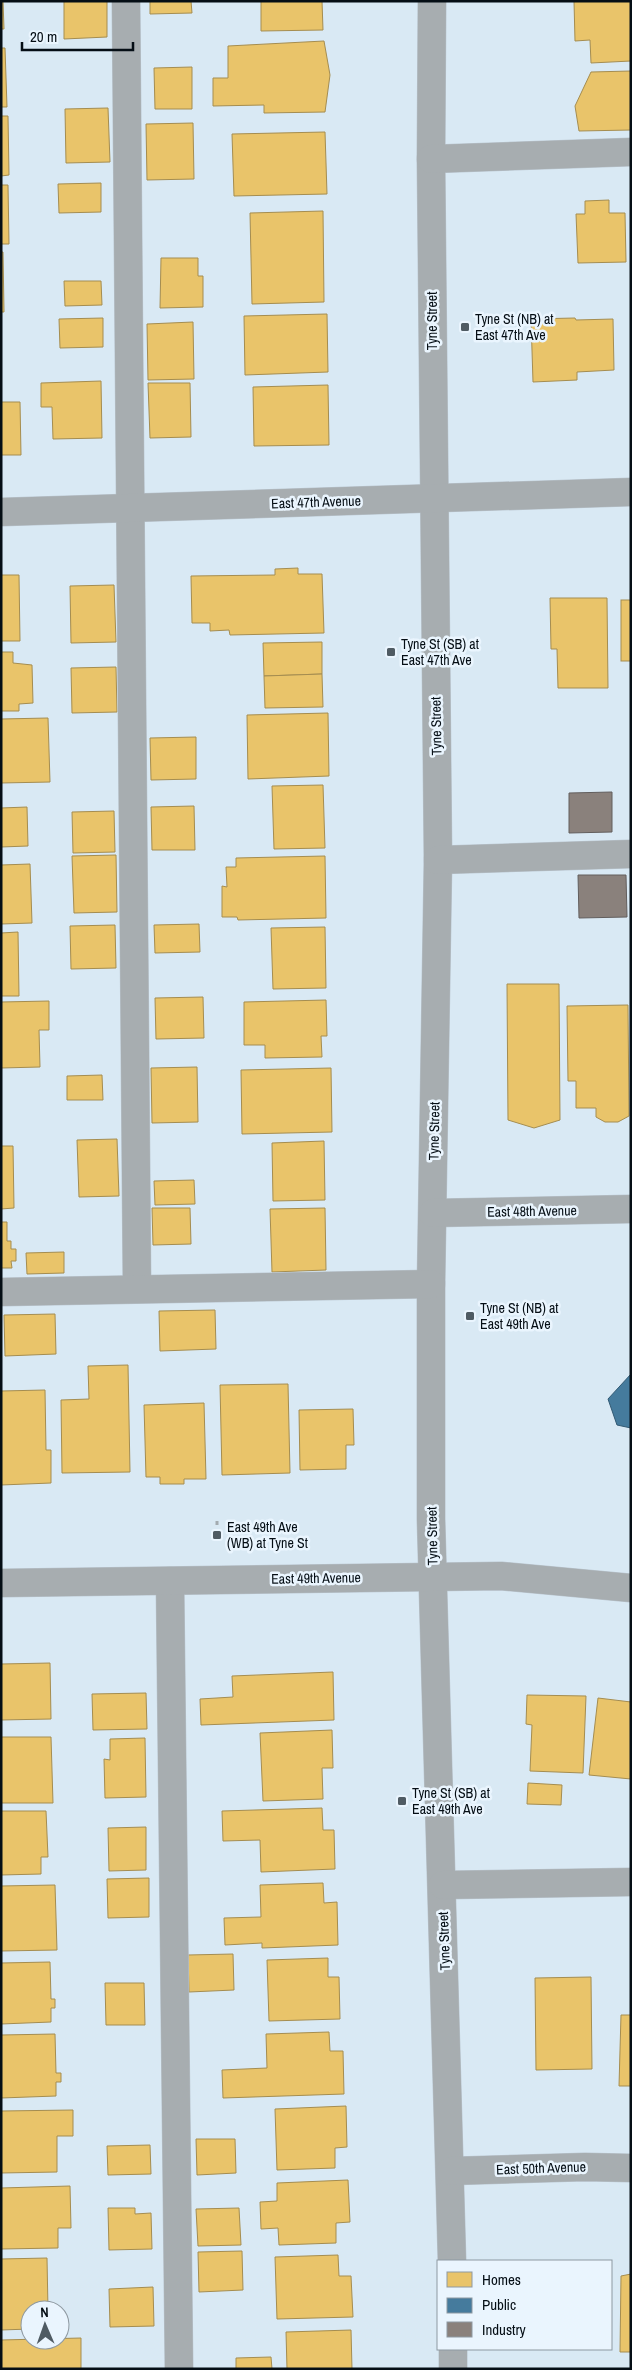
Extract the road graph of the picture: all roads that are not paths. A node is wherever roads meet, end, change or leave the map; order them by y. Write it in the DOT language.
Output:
graph roads {
  1 [pos="126,1"];
  2 [pos="432,1"];
  3 [pos="631,152"];
  4 [pos="431,159"];
  5 [pos="631,492"];
  6 [pos="433,498"];
  7 [pos="130,507"];
  8 [pos="1,512"];
  9 [pos="631,854"];
  10 [pos="438,860"];
  11 [pos="631,1208"];
  12 [pos="433,1213"];
  13 [pos="430,1284"];
  14 [pos="137,1288"];
  15 [pos="1,1292"];
  16 [pos="433,1577"];
  17 [pos="170,1581"];
  18 [pos="1,1584"];
  19 [pos="631,1588"];
  20 [pos="631,1882"];
  21 [pos="443,1884"];
  22 [pos="631,2168"];
  23 [pos="451,2171"];
  24 [pos="452,2260"];
  25 [pos="453,2350"];
  26 [pos="179,2369"];
  27 [pos="453,2369"];
  1 -- 7 [label="street"];
  2 -- 4 [label="street, Tyne Street"];
  3 -- 4 [label="street"];
  4 -- 6 [label="street, Tyne Street"];
  5 -- 6 [label="street, East 47th Avenue"];
  6 -- 7 [label="street, East 47th Avenue"];
  6 -- 10 [label="street, Tyne Street"];
  7 -- 8 [label="street, East 47th Avenue"];
  7 -- 14 [label="street"];
  9 -- 10 [label="street"];
  10 -- 12 [label="street, Tyne Street"];
  11 -- 12 [label="street, East 48th Avenue"];
  12 -- 13 [label="street, Tyne Street"];
  13 -- 14 [label="street"];
  13 -- 16 [label="street, Tyne Street"];
  14 -- 15 [label="street"];
  16 -- 17 [label="street, East 49th Avenue"];
  16 -- 19 [label="street, East 49th Avenue"];
  16 -- 21 [label="street, Tyne Street"];
  17 -- 18 [label="street, East 49th Avenue"];
  17 -- 26 [label="street"];
  20 -- 21 [label="street"];
  21 -- 23 [label="street, Tyne Street"];
  22 -- 23 [label="street, East 50th Avenue"];
  23 -- 24 [label="street, Tyne Street"];
  25 -- 27 [label="street"];
}
